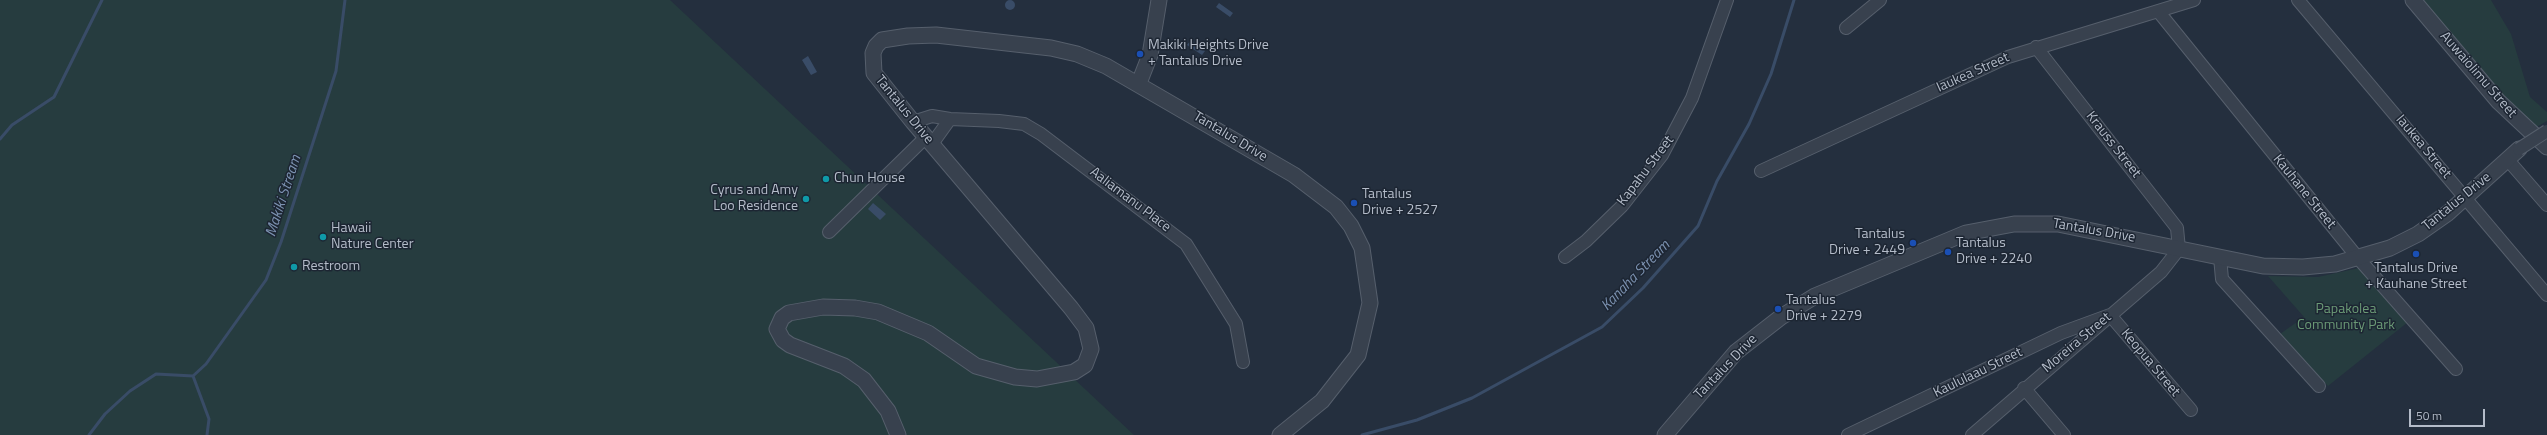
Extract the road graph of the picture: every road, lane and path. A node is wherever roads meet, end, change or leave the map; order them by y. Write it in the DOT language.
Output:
graph roads {
  1 [pos="1159,0"];
  2 [pos="1727,0"];
  3 [pos="1880,0"];
  4 [pos="2194,0"];
  5 [pos="2298,0"];
  6 [pos="2412,0"];
  7 [pos="2158,11"];
  8 [pos="1846,28"];
  9 [pos="2036,47"];
  10 [pos="1139,83"];
  11 [pos="950,119"];
  12 [pos="912,122"];
  13 [pos="2547,130"];
  14 [pos="929,141"];
  15 [pos="2547,147"];
  16 [pos="2519,149"];
  17 [pos="2508,160"];
  18 [pos="1761,171"];
  19 [pos="2465,197"];
  20 [pos="2547,205"];
  21 [pos="829,232"];
  22 [pos="2179,249"];
  23 [pos="1565,256"];
  24 [pos="2220,257"];
  25 [pos="2358,258"];
  26 [pos="2547,295"];
  27 [pos="2110,315"];
  28 [pos="1243,362"];
  29 [pos="2456,369"];
  30 [pos="2319,386"];
  31 [pos="2024,388"];
  32 [pos="2191,410"];
  33 [pos="898,435"];
  34 [pos="1280,435"];
  35 [pos="1665,435"];
  36 [pos="1848,435"];
  37 [pos="1972,435"];
  38 [pos="2064,435"];
  1 -- 10 [label="street"];
  2 -- 23 [label="street, Kapahu Street"];
  3 -- 8 [label="street"];
  4 -- 7 [label="street, Iaukea Street"];
  5 -- 19 [label="street, Iaukea Street"];
  6 -- 15 [label="street, Auwaiolimu Street"];
  7 -- 9 [label="street, Iaukea Street"];
  7 -- 25 [label="street, Kauhane Street"];
  9 -- 18 [label="street, Iaukea Street"];
  9 -- 22 [label="street, Krauss Street"];
  10 -- 12 [label="street, Tantalus Drive"];
  10 -- 34 [label="street, Tantalus Drive"];
  11 -- 12 [label="street, Aaliamanu Place"];
  11 -- 14 [label="street"];
  11 -- 28 [label="street, Aaliamanu Place"];
  12 -- 14 [label="street, Tantalus Drive"];
  13 -- 16 [label="street, Tantalus Drive, bridge"];
  14 -- 21 [label="street"];
  14 -- 33 [label="street, Tantalus Drive"];
  16 -- 17 [label="street, Tantalus Drive"];
  17 -- 19 [label="street, Tantalus Drive"];
  17 -- 20 [label="street"];
  19 -- 25 [label="street, Tantalus Drive"];
  19 -- 26 [label="street, Iaukea Street"];
  22 -- 24 [label="street, Tantalus Drive"];
  22 -- 27 [label="street, Moreira Street"];
  22 -- 35 [label="street, Tantalus Drive"];
  24 -- 25 [label="street, Tantalus Drive"];
  24 -- 30 [label="street"];
  25 -- 29 [label="street, Kauhane Street"];
  27 -- 31 [label="street, Moreira Street"];
  27 -- 32 [label="street, Keopua Street"];
  27 -- 36 [label="street, Kaululaau Street"];
  31 -- 37 [label="street, Moreira Street"];
  31 -- 38 [label="street"];
}
